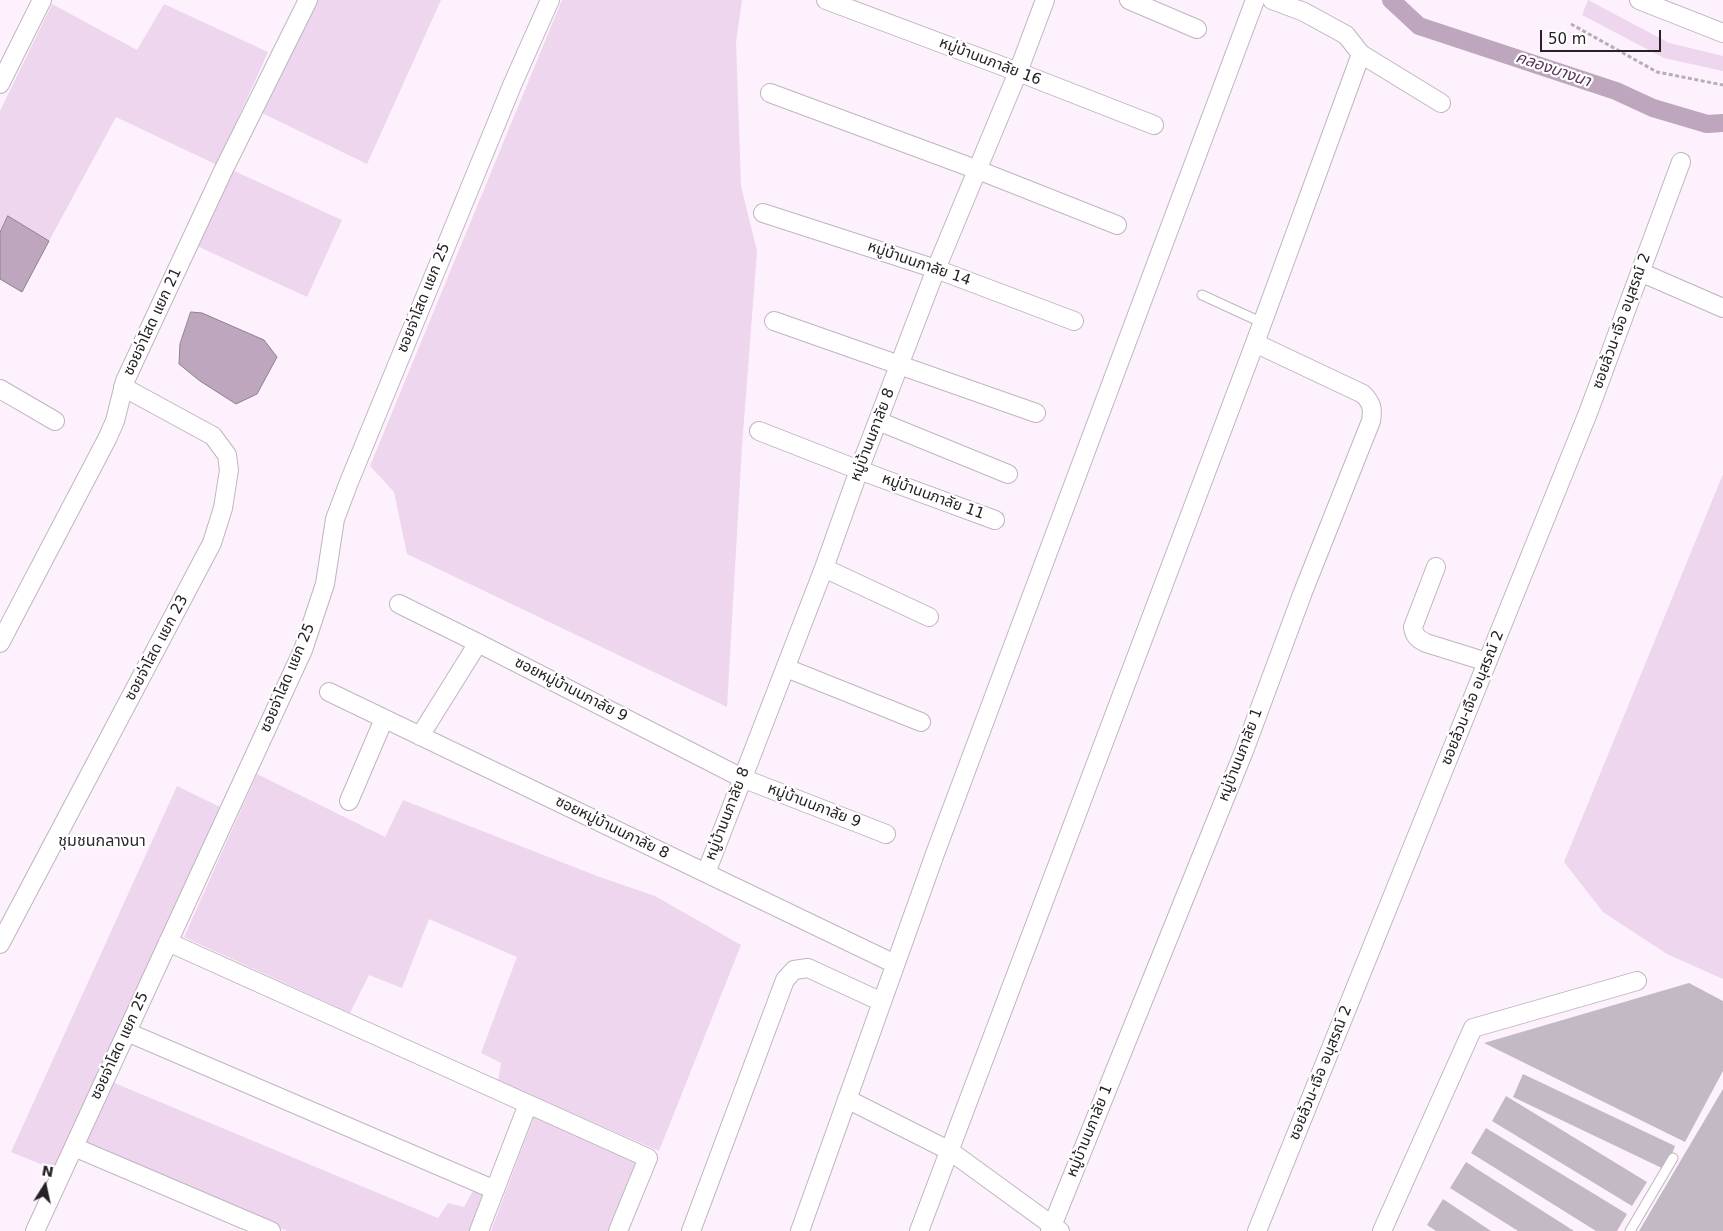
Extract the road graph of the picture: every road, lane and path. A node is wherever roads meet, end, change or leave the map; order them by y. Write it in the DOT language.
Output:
graph roads {
  1 [pos="42,0"];
  2 [pos="308,0"];
  3 [pos="550,0"];
  4 [pos="826,0"];
  5 [pos="1045,0"];
  6 [pos="1129,0"];
  7 [pos="1255,0"];
  8 [pos="1272,0"];
  9 [pos="1639,0"];
  10 [pos="1571,24"];
  11 [pos="1197,29"];
  12 [pos="1723,33"];
  13 [pos="1361,54"];
  14 [pos="1018,72"];
  15 [pos="0,84"];
  16 [pos="1723,84"];
  17 [pos="770,93"];
  18 [pos="1441,104"];
  19 [pos="1154,125"];
  20 [pos="1681,162"];
  21 [pos="978,170"];
  22 [pos="763,213"];
  23 [pos="1117,225"];
  24 [pos="936,269"];
  25 [pos="1640,272"];
  26 [pos="1202,295"];
  27 [pos="1723,308"];
  28 [pos="774,321"];
  29 [pos="1074,321"];
  30 [pos="1263,323"];
  31 [pos="1255,343"];
  32 [pos="900,365"];
  33 [pos="123,387"];
  34 [pos="0,389"];
  35 [pos="1036,413"];
  36 [pos="55,421"];
  37 [pos="878,421"];
  38 [pos="759,431"];
  39 [pos="859,470"];
  40 [pos="1008,474"];
  41 [pos="995,520"];
  42 [pos="1436,567"];
  43 [pos="824,568"];
  44 [pos="399,604"];
  45 [pos="929,617"];
  46 [pos="478,643"];
  47 [pos="0,644"];
  48 [pos="1487,662"];
  49 [pos="786,668"];
  50 [pos="329,692"];
  51 [pos="384,719"];
  52 [pos="921,722"];
  53 [pos="420,736"];
  54 [pos="742,778"];
  55 [pos="349,801"];
  56 [pos="886,834"];
  57 [pos="706,872"];
  58 [pos="168,942"];
  59 [pos="0,944"];
  60 [pos="895,964"];
  61 [pos="1637,981"];
  62 [pos="882,1002"];
  63 [pos="127,1032"];
  64 [pos="847,1099"];
  65 [pos="528,1104"];
  66 [pos="74,1147"];
  67 [pos="950,1151"];
  68 [pos="1672,1158"];
  69 [pos="495,1190"];
  70 [pos="1054,1229"];
  71 [pos="35,1231"];
  72 [pos="270,1231"];
  73 [pos="479,1231"];
  74 [pos="618,1231"];
  75 [pos="691,1231"];
  76 [pos="800,1231"];
  77 [pos="919,1231"];
  78 [pos="1257,1231"];
  79 [pos="1382,1231"];
  80 [pos="1630,1231"];
  1 -- 15 [label="street"];
  2 -- 33 [label="street, ซอยจ่าโสด แยก 21"];
  3 -- 58 [label="street, ซอยจ่าโสด แยก 25"];
  4 -- 14 [label="street, หมู่บ้านนภาลัย 16"];
  5 -- 14 [label="street, หมู่บ้านนภาลัย 8"];
  6 -- 11 [label="street"];
  7 -- 60 [label="street"];
  8 -- 13 [label="street"];
  9 -- 12 [label="street"];
  10 -- 16 [label="path"];
  13 -- 18 [label="street"];
  13 -- 30 [label="street"];
  14 -- 19 [label="street, หมู่บ้านนภาลัย 16"];
  14 -- 21 [label="street, หมู่บ้านนภาลัย 8"];
  17 -- 21 [label="street"];
  20 -- 25 [label="street, ซอยล้วน-เจือ อนุสรณ์ 2"];
  21 -- 23 [label="street"];
  21 -- 24 [label="street, หมู่บ้านนภาลัย 8"];
  22 -- 24 [label="street, หมู่บ้านนภาลัย 14"];
  24 -- 29 [label="street, หมู่บ้านนภาลัย 14"];
  24 -- 32 [label="street, หมู่บ้านนภาลัย 8"];
  25 -- 27 [label="street"];
  25 -- 48 [label="street, ซอยล้วน-เจือ อนุสรณ์ 2"];
  26 -- 30 [label="lane"];
  28 -- 32 [label="street"];
  30 -- 31 [label="street"];
  31 -- 67 [label="street"];
  31 -- 70 [label="street, หมู่บ้านนภาลัย 1"];
  32 -- 35 [label="street"];
  32 -- 37 [label="street, หมู่บ้านนภาลัย 8"];
  33 -- 47 [label="street, ซอยจ่าโสด แยก 21"];
  33 -- 59 [label="street, ซอยจ่าโสด แยก 23"];
  34 -- 36 [label="street"];
  37 -- 39 [label="street, หมู่บ้านนภาลัย 8"];
  37 -- 40 [label="street"];
  38 -- 39 [label="street, หมู่บ้านนภาลัย 11"];
  39 -- 41 [label="street, หมู่บ้านนภาลัย 11"];
  39 -- 43 [label="street, หมู่บ้านนภาลัย 8"];
  42 -- 48 [label="street"];
  43 -- 45 [label="street"];
  43 -- 49 [label="street, หมู่บ้านนภาลัย 8"];
  44 -- 46 [label="street, ซอยหมู่บ้านนภาลัย 9"];
  46 -- 53 [label="street"];
  46 -- 54 [label="street, ซอยหมู่บ้านนภาลัย 9"];
  48 -- 78 [label="street, ซอยล้วน-เจือ อนุสรณ์ 2"];
  49 -- 52 [label="street"];
  49 -- 54 [label="street, หมู่บ้านนภาลัย 8"];
  50 -- 51 [label="street, ซอยหมู่บ้านนภาลัย 8"];
  51 -- 53 [label="street, ซอยหมู่บ้านนภาลัย 8"];
  51 -- 55 [label="street"];
  53 -- 57 [label="street, ซอยหมู่บ้านนภาลัย 8"];
  54 -- 56 [label="street, หมู่บ้านนภาลัย 9"];
  54 -- 57 [label="street, หมู่บ้านนภาลัย 8"];
  57 -- 60 [label="street, ซอยหมู่บ้านนภาลัย 8"];
  58 -- 63 [label="street, ซอยจ่าโสด แยก 25"];
  58 -- 65 [label="street"];
  60 -- 62 [label="street"];
  61 -- 79 [label="street"];
  62 -- 64 [label="street"];
  62 -- 75 [label="street"];
  63 -- 66 [label="street, ซอยจ่าโสด แยก 25"];
  63 -- 69 [label="street"];
  64 -- 67 [label="street"];
  64 -- 76 [label="street"];
  65 -- 69 [label="street"];
  65 -- 74 [label="street"];
  66 -- 71 [label="street, ซอยจ่าโสด แยก 25"];
  66 -- 72 [label="street"];
  67 -- 70 [label="street"];
  67 -- 77 [label="street"];
  68 -- 80 [label="lane"];
  69 -- 73 [label="street"];
}
